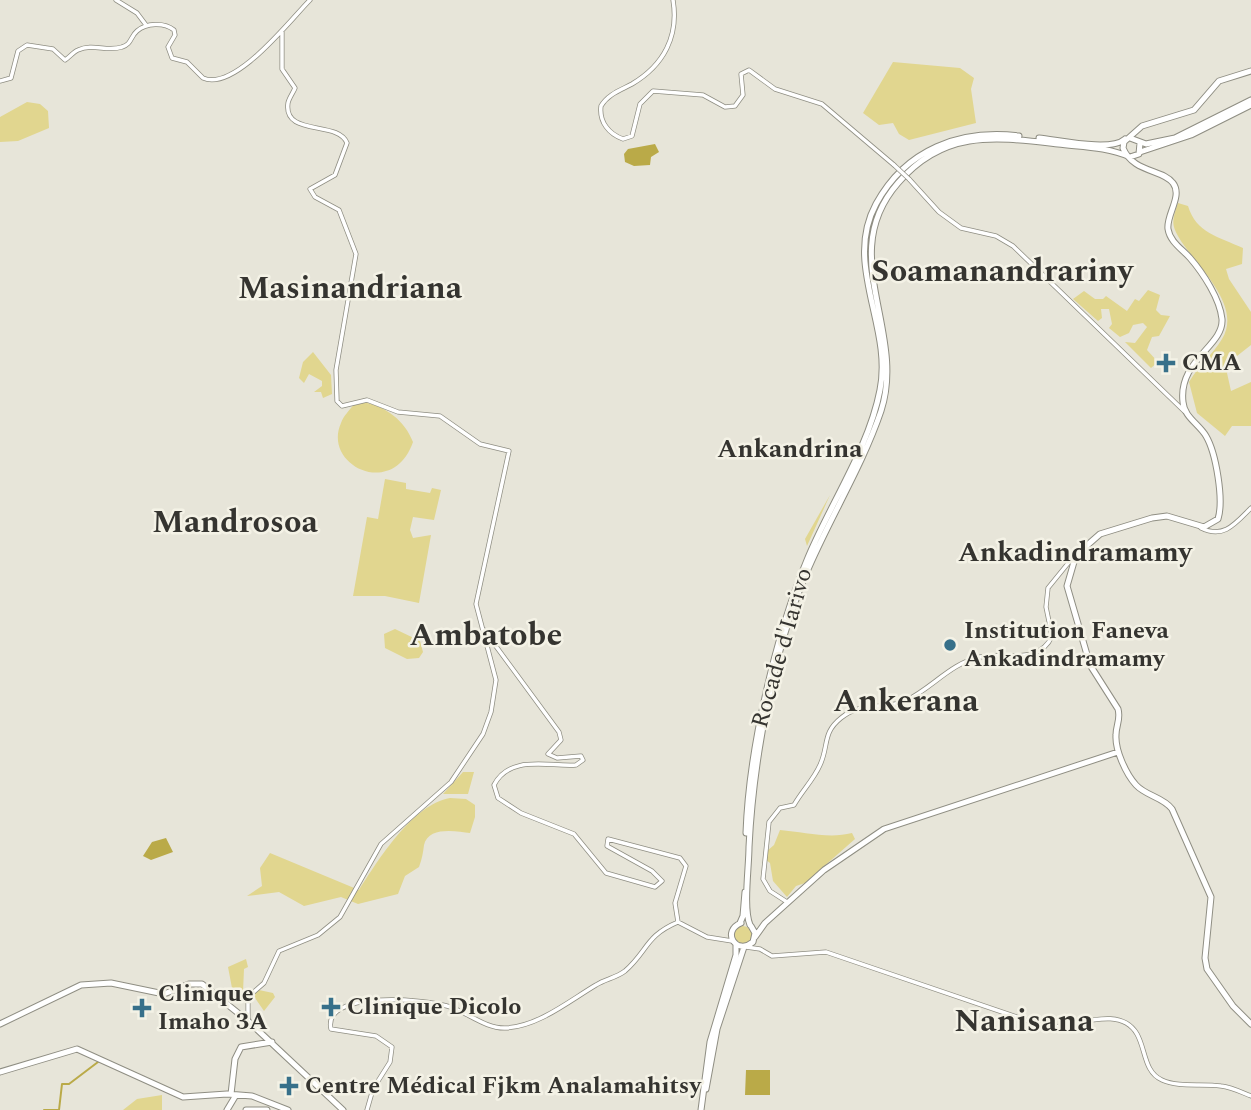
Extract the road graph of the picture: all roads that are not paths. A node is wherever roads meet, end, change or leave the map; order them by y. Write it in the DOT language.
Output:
graph roads {
  1 [pos="116,0"];
  2 [pos="308,0"];
  3 [pos="673,0"];
  4 [pos="147,26"];
  5 [pos="282,32"];
  6 [pos="1251,71"];
  7 [pos="0,81"];
  8 [pos="1251,102"];
  9 [pos="1140,128"];
  10 [pos="1130,138"];
  11 [pos="1123,141"];
  12 [pos="1139,141"];
  13 [pos="1140,153"];
  14 [pos="1127,156"];
  15 [pos="1142,168"];
  16 [pos="1185,412"];
  17 [pos="1251,508"];
  18 [pos="1196,525"];
  19 [pos="1076,555"];
  20 [pos="487,637"];
  21 [pos="1118,752"];
  22 [pos="775,895"];
  23 [pos="788,903"];
  24 [pos="780,910"];
  25 [pos="677,922"];
  26 [pos="740,923"];
  27 [pos="764,925"];
  28 [pos="751,926"];
  29 [pos="731,932"];
  30 [pos="719,938"];
  31 [pos="755,938"];
  32 [pos="734,943"];
  33 [pos="745,947"];
  34 [pos="760,949"];
  35 [pos="248,1021"];
  36 [pos="0,1024"];
  37 [pos="1251,1024"];
  38 [pos="272,1042"];
  39 [pos="0,1072"];
  40 [pos="234,1095"];
  41 [pos="1251,1096"];
  42 [pos="227,1110"];
  43 [pos="246,1110"];
  44 [pos="267,1110"];
  45 [pos="288,1110"];
  46 [pos="343,1110"];
  47 [pos="367,1110"];
  48 [pos="703,1110"];
  1 -- 4 [label="street"];
  2 -- 5 [label="street"];
  3 -- 16 [label="street, bridge"];
  4 -- 5 [label="street"];
  4 -- 7 [label="street"];
  5 -- 20 [label="street"];
  6 -- 9 [label="main road"];
  8 -- 12 [label="main road"];
  8 -- 13 [label="main road"];
  9 -- 10 [label="main road"];
  9 -- 12 [label="main road"];
  10 -- 11 [label="main road, Rocade d'Iarivo"];
  10 -- 12 [label="main road"];
  10 -- 14 [label="main road"];
  11 -- 14 [label="main road"];
  11 -- 26 [label="main road, Rocade d'Iarivo"];
  12 -- 13 [label="main road"];
  13 -- 14 [label="main road"];
  13 -- 15 [label="main road"];
  14 -- 15 [label="main road"];
  14 -- 28 [label="main road, Rocade d'Iarivo"];
  15 -- 16 [label="main road"];
  16 -- 18 [label="main road"];
  17 -- 18 [label="street"];
  18 -- 19 [label="main road"];
  19 -- 21 [label="main road"];
  19 -- 22 [label="street"];
  20 -- 25 [label="street"];
  20 -- 35 [label="street"];
  21 -- 23 [label="main road"];
  21 -- 37 [label="main road"];
  22 -- 23 [label="street"];
  22 -- 24 [label="street"];
  23 -- 24 [label="main road"];
  24 -- 27 [label="main road"];
  25 -- 30 [label="street"];
  25 -- 47 [label="street"];
  26 -- 28 [label="main road"];
  26 -- 29 [label="main road"];
  27 -- 28 [label="main road"];
  27 -- 31 [label="main road"];
  28 -- 31 [label="main road"];
  29 -- 30 [label="street"];
  29 -- 32 [label="main road"];
  30 -- 32 [label="street"];
  31 -- 33 [label="main road"];
  31 -- 34 [label="street"];
  32 -- 33 [label="main road"];
  32 -- 48 [label="main road"];
  33 -- 34 [label="street"];
  33 -- 48 [label="main road"];
  34 -- 41 [label="street"];
  35 -- 36 [label="main road"];
  35 -- 38 [label="main road"];
  38 -- 40 [label="main road"];
  38 -- 46 [label="main road"];
  39 -- 40 [label="main road"];
  40 -- 42 [label="main road"];
  40 -- 45 [label="main road"];
  43 -- 44 [label="main road"];
}
